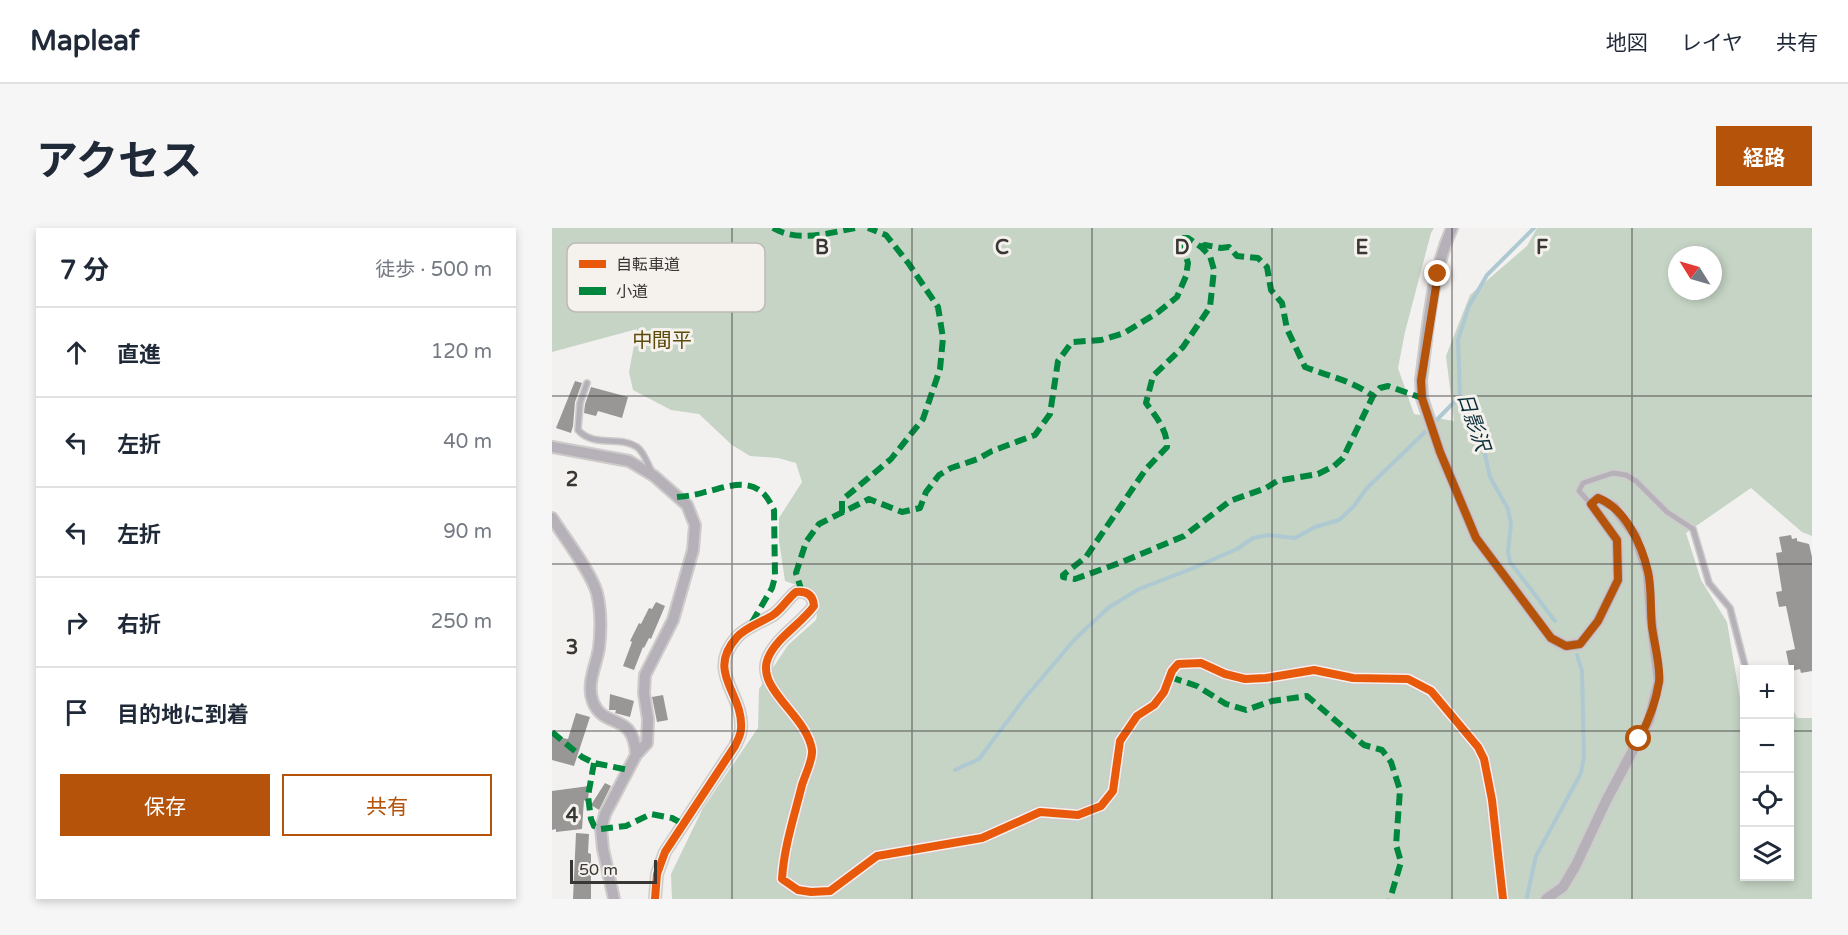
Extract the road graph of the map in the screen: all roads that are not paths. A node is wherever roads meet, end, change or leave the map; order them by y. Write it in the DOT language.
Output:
graph roads {
  1 [pos="1452,228"];
  2 [pos="587,382"];
  3 [pos="554,445"];
  4 [pos="654,476"];
  5 [pos="1591,504"];
  6 [pos="552,518"];
  7 [pos="1745,665"];
  8 [pos="636,755"];
  9 [pos="614,899"];
  10 [pos="655,899"];
  11 [pos="1503,899"];
  12 [pos="1546,899"];
  1 -- 5 [label="street"];
  2 -- 4 [label="lane"];
  3 -- 4 [label="street"];
  4 -- 8 [label="street"];
  5 -- 7 [label="lane"];
  5 -- 12 [label="street"];
  6 -- 8 [label="street"];
  8 -- 9 [label="street"];
  10 -- 11 [label="street"];
}
